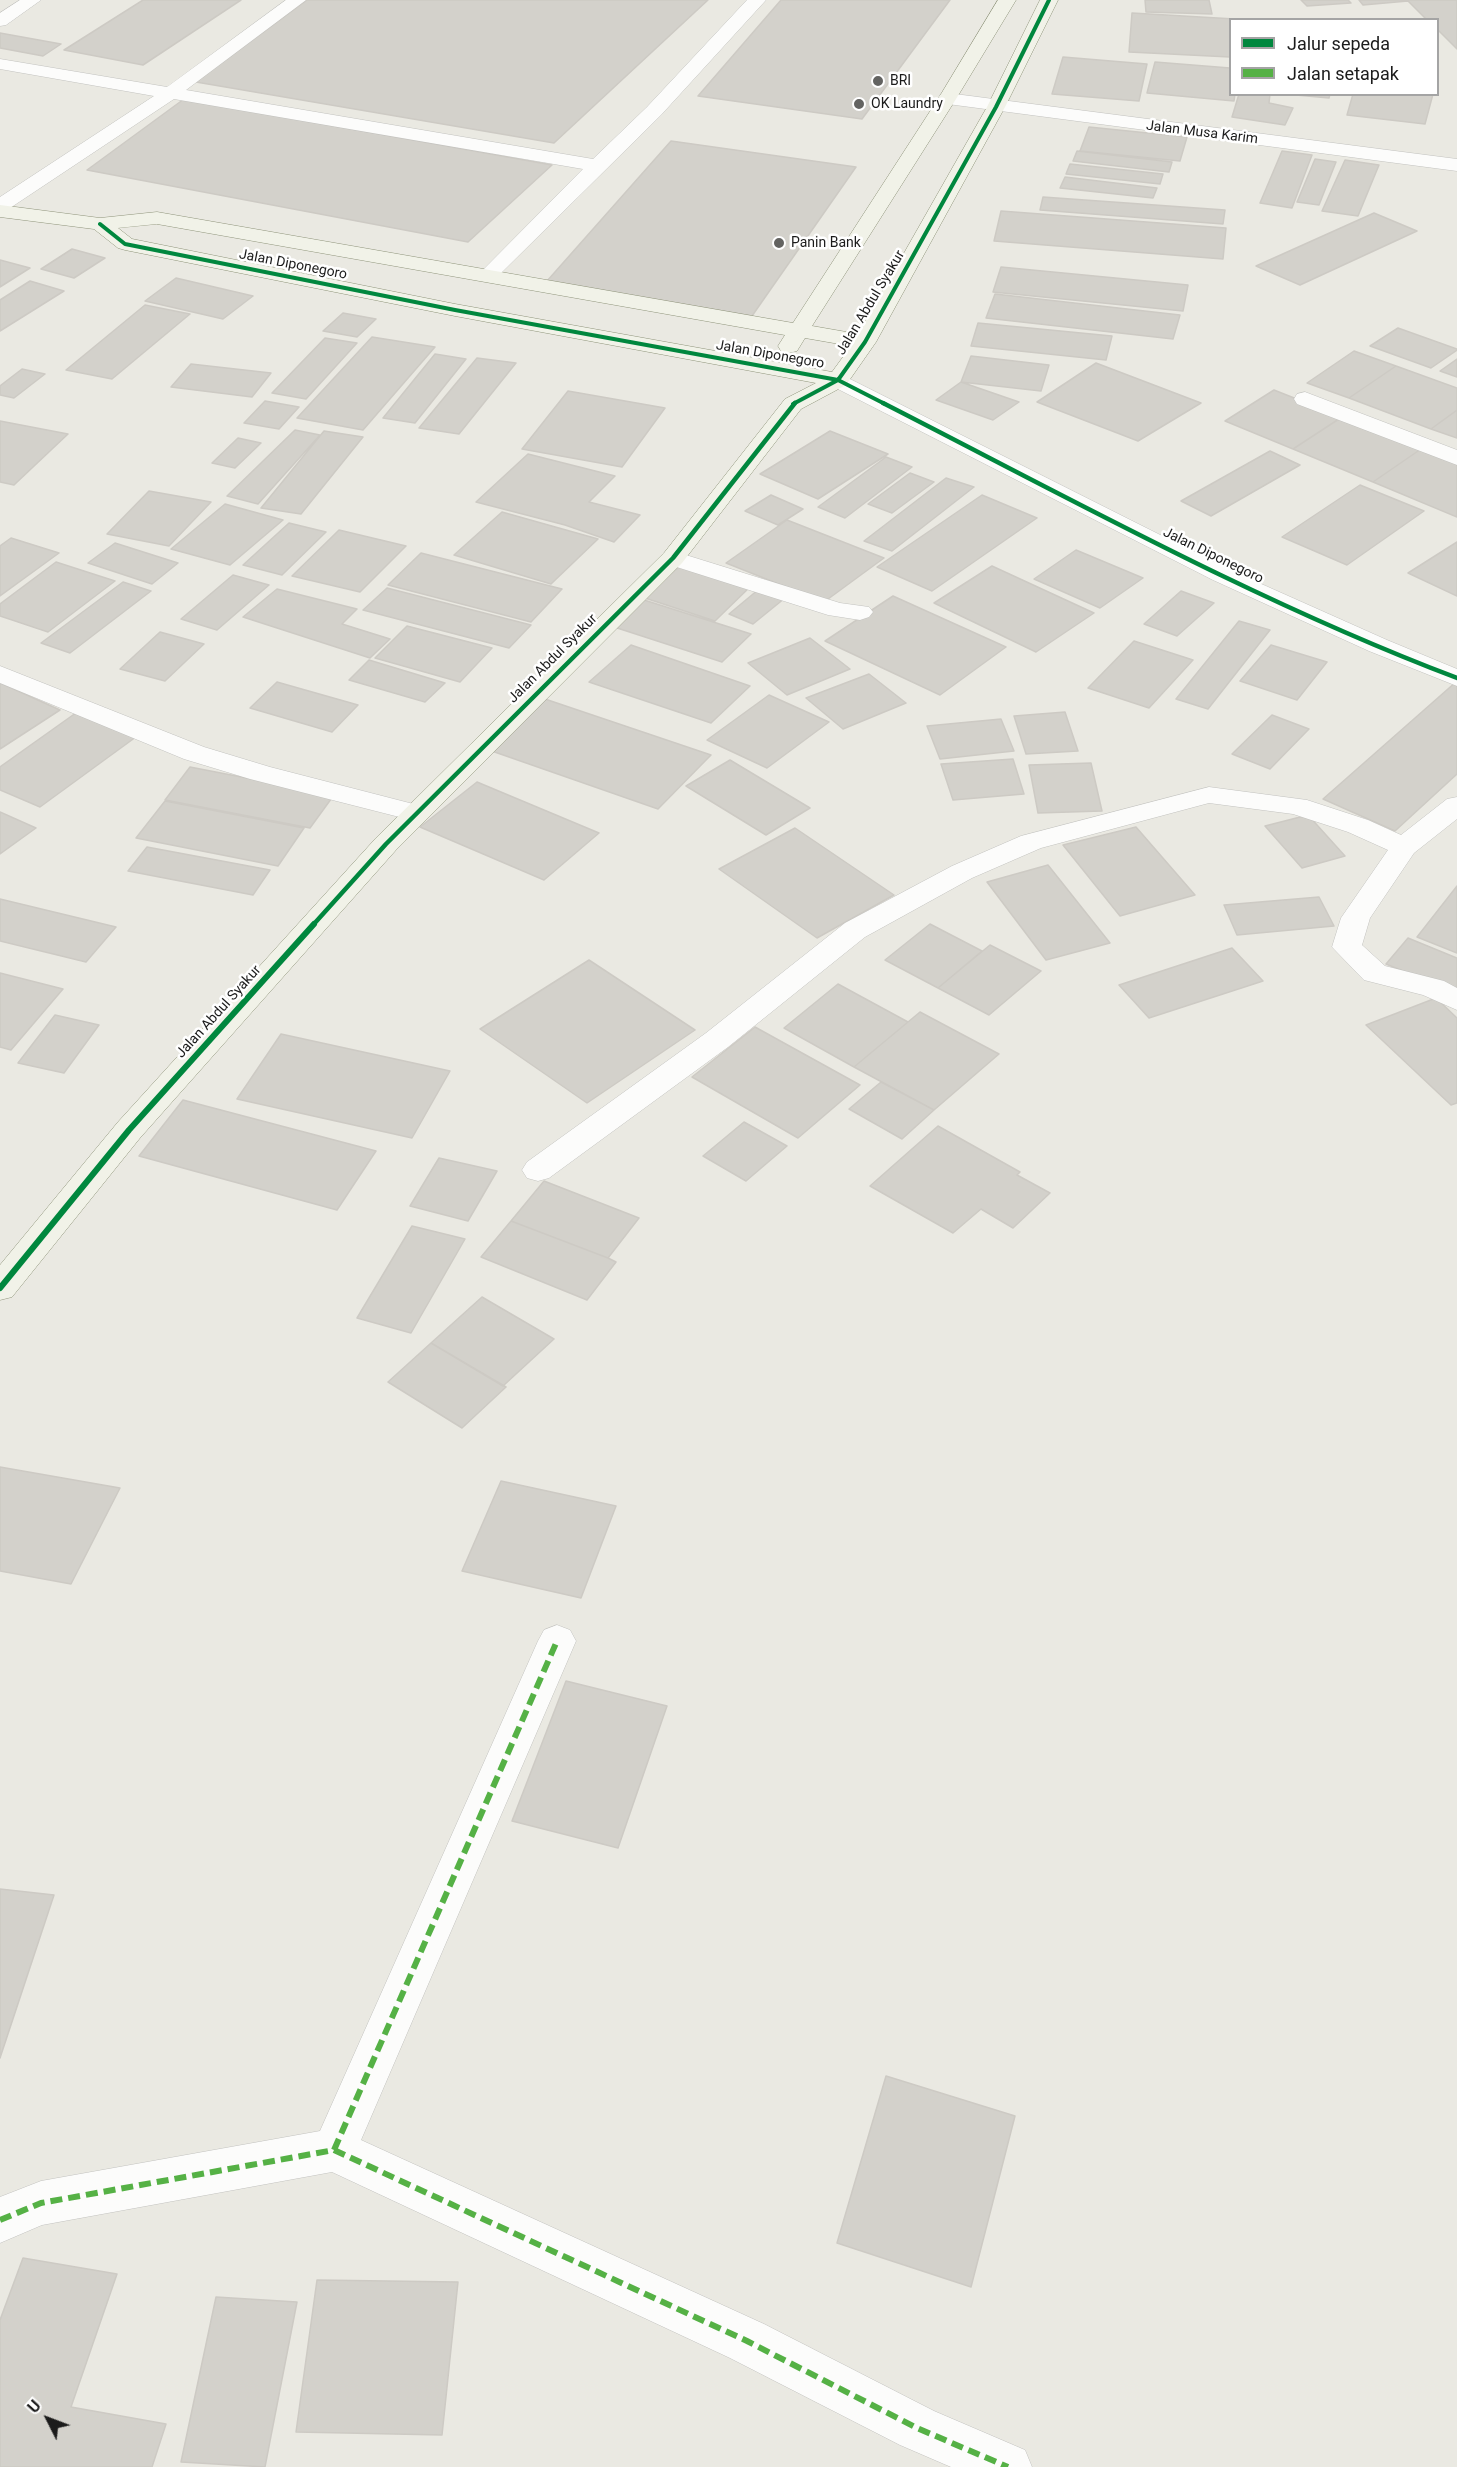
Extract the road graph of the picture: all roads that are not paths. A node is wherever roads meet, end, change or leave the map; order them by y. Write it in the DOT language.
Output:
graph roads {
  1 [pos="32,0"];
  2 [pos="297,0"];
  3 [pos="757,0"];
  4 [pos="1007,0"];
  5 [pos="1048,0"];
  6 [pos="0,21"];
  7 [pos="0,64"];
  8 [pos="169,94"];
  9 [pos="947,99"];
  10 [pos="996,107"];
  11 [pos="1457,165"];
  12 [pos="597,166"];
  13 [pos="0,206"];
  14 [pos="0,211"];
  15 [pos="100,224"];
  16 [pos="488,275"];
  17 [pos="798,330"];
  18 [pos="865,342"];
  19 [pos="777,368"];
  20 [pos="838,380"];
  21 [pos="1305,399"];
  22 [pos="794,404"];
  23 [pos="1457,458"];
  24 [pos="673,558"];
  25 [pos="860,612"];
  26 [pos="0,674"];
  27 [pos="1457,678"];
  28 [pos="1457,805"];
  29 [pos="415,813"];
  30 [pos="1404,847"];
  31 [pos="1457,1000"];
  32 [pos="538,1170"];
  33 [pos="0,1288"];
  34 [pos="557,1641"];
  35 [pos="334,2150"];
  36 [pos="0,2220"];
  37 [pos="1008,2467"];
  1 -- 6 [label="street"];
  2 -- 8 [label="street"];
  3 -- 12 [label="street"];
  4 -- 9 [label="street"];
  5 -- 10 [label="street, Jalan Abdul Syakur"];
  7 -- 8 [label="street"];
  8 -- 12 [label="street"];
  8 -- 13 [label="street"];
  9 -- 10 [label="street, Jalan Musa Karim"];
  9 -- 17 [label="street"];
  10 -- 11 [label="street, Jalan Musa Karim"];
  10 -- 18 [label="street, Jalan Abdul Syakur"];
  12 -- 16 [label="street"];
  14 -- 15 [label="street"];
  15 -- 16 [label="street"];
  15 -- 19 [label="street, Jalan Diponegoro"];
  16 -- 17 [label="street"];
  17 -- 18 [label="street"];
  17 -- 19 [label="street"];
  18 -- 20 [label="street, Jalan Abdul Syakur"];
  19 -- 20 [label="street, Jalan Diponegoro"];
  19 -- 22 [label="street"];
  20 -- 22 [label="street, Jalan Abdul Syakur"];
  20 -- 27 [label="street, Jalan Diponegoro"];
  21 -- 23 [label="street"];
  22 -- 24 [label="street, Jalan Abdul Syakur"];
  24 -- 25 [label="street"];
  24 -- 29 [label="street, Jalan Abdul Syakur"];
  26 -- 29 [label="street"];
  28 -- 30 [label="street"];
  29 -- 33 [label="street, Jalan Abdul Syakur"];
  30 -- 31 [label="street"];
  30 -- 32 [label="street"];
  34 -- 35 [label="street"];
  35 -- 36 [label="street"];
  35 -- 37 [label="street"];
}
